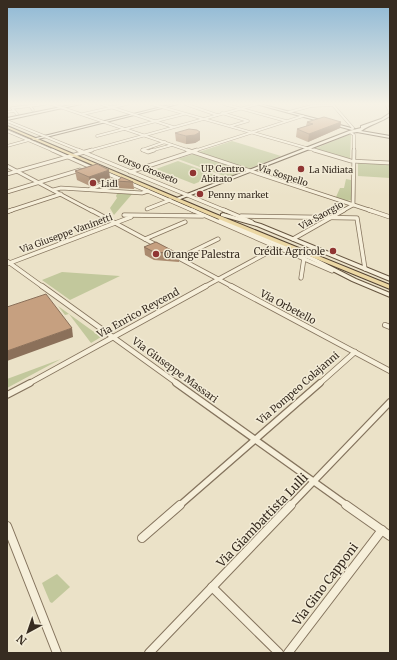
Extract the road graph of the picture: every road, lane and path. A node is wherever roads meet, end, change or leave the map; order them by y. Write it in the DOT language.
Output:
graph roads {
  1 [pos="16,135"];
  2 [pos="25,135"];
  3 [pos="36,135"];
  4 [pos="50,135"];
  5 [pos="101,135"];
  6 [pos="144,135"];
  7 [pos="244,135"];
  8 [pos="262,135"];
  9 [pos="343,135"];
  10 [pos="354,135"];
  11 [pos="97,136"];
  12 [pos="41,137"];
  13 [pos="34,139"];
  14 [pos="29,140"];
  15 [pos="165,142"];
  16 [pos="172,145"];
  17 [pos="7,146"];
  18 [pos="307,148"];
  19 [pos="192,152"];
  20 [pos="84,153"];
  21 [pos="73,156"];
  22 [pos="354,161"];
  23 [pos="390,163"];
  24 [pos="7,166"];
  25 [pos="90,167"];
  26 [pos="17,171"];
  27 [pos="248,171"];
  28 [pos="130,172"];
  29 [pos="7,174"];
  30 [pos="38,182"];
  31 [pos="53,190"];
  32 [pos="88,190"];
  33 [pos="100,191"];
  34 [pos="148,191"];
  35 [pos="7,192"];
  36 [pos="61,194"];
  37 [pos="186,195"];
  38 [pos="178,198"];
  39 [pos="169,200"];
  40 [pos="353,205"];
  41 [pos="147,209"];
  42 [pos="7,212"];
  43 [pos="124,215"];
  44 [pos="212,215"];
  45 [pos="223,215"];
  46 [pos="205,216"];
  47 [pos="237,216"];
  48 [pos="334,216"];
  49 [pos="130,217"];
  50 [pos="390,217"];
  51 [pos="185,222"];
  52 [pos="114,223"];
  53 [pos="259,225"];
  54 [pos="218,239"];
  55 [pos="293,239"];
  56 [pos="145,240"];
  57 [pos="278,247"];
  58 [pos="165,250"];
  59 [pos="172,254"];
  60 [pos="179,258"];
  61 [pos="304,258"];
  62 [pos="364,260"];
  63 [pos="8,263"];
  64 [pos="356,265"];
  65 [pos="365,269"];
  66 [pos="301,278"];
  67 [pos="218,279"];
  68 [pos="390,279"];
  69 [pos="354,280"];
  70 [pos="390,283"];
  71 [pos="390,287"];
  72 [pos="390,295"];
  73 [pos="385,325"];
  74 [pos="390,327"];
  75 [pos="112,337"];
  76 [pos="355,352"];
  77 [pos="390,371"];
  78 [pos="7,394"];
  79 [pos="390,402"];
  80 [pos="254,439"];
  81 [pos="314,482"];
  82 [pos="7,526"];
  83 [pos="382,530"];
  84 [pos="390,536"];
  85 [pos="142,538"];
  86 [pos="212,588"];
  87 [pos="57,653"];
  88 [pos="149,653"];
  89 [pos="279,653"];
  90 [pos="288,653"];
  1 -- 14 [label="street, Corso Grosseto"];
  2 -- 13 [label="main road, Corso Grosseto"];
  3 -- 12 [label="main road, Corso Grosseto"];
  4 -- 12 [label="street"];
  5 -- 11 [label="street"];
  6 -- 15 [label="street, Via Sospello"];
  6 -- 20 [label="street"];
  7 -- 19 [label="street"];
  8 -- 18 [label="street"];
  9 -- 18 [label="street"];
  10 -- 22 [label="street, Via Saorgio"];
  12 -- 13 [label="street"];
  12 -- 20 [label="street, Corso Grosseto"];
  12 -- 21 [label="main road, Corso Grosseto"];
  13 -- 14 [label="street"];
  13 -- 21 [label="main road, Corso Grosseto"];
  14 -- 17 [label="street"];
  14 -- 21 [label="street, Corso Grosseto"];
  15 -- 16 [label="street, Via Sospello"];
  15 -- 16 [label="street"];
  16 -- 19 [label="street, Via Sospello"];
  18 -- 22 [label="street"];
  18 -- 27 [label="street"];
  19 -- 27 [label="street, Via Sospello"];
  19 -- 28 [label="street"];
  20 -- 21 [label="street"];
  20 -- 28 [label="street, Corso Grosseto"];
  21 -- 25 [label="street, Corso Grosseto"];
  21 -- 26 [label="street"];
  21 -- 38 [label="main road, Corso Grosseto"];
  22 -- 23 [label="street"];
  22 -- 40 [label="street, Via Saorgio"];
  24 -- 26 [label="street"];
  25 -- 30 [label="street"];
  25 -- 34 [label="street, Corso Grosseto"];
  26 -- 29 [label="street"];
  26 -- 30 [label="street"];
  27 -- 37 [label="street"];
  27 -- 40 [label="street, Via Sospello"];
  28 -- 37 [label="street, Corso Grosseto"];
  30 -- 31 [label="street"];
  30 -- 35 [label="street"];
  31 -- 32 [label="street, Corso Grosseto"];
  31 -- 36 [label="street"];
  32 -- 33 [label="street, Corso Grosseto"];
  32 -- 33 [label="street"];
  33 -- 34 [label="street, Corso Grosseto"];
  34 -- 39 [label="street, Corso Grosseto"];
  36 -- 42 [label="street"];
  36 -- 52 [label="street"];
  37 -- 38 [label="street"];
  37 -- 47 [label="street, Corso Grosseto"];
  38 -- 39 [label="street"];
  38 -- 44 [label="main road, Corso Grosseto"];
  38 -- 45 [label="main road, Corso Grosseto"];
  39 -- 41 [label="street"];
  39 -- 46 [label="street, Corso Grosseto"];
  40 -- 48 [label="street, Via Saorgio"];
  40 -- 50 [label="street, Via Sospello"];
  43 -- 46 [label="street"];
  44 -- 69 [label="street, Corso Grosseto"];
  44 -- 71 [label="main road, Corso Grosseto"];
  45 -- 53 [label="street, Corso Grosseto"];
  45 -- 70 [label="main road, Corso Grosseto"];
  46 -- 57 [label="street, Corso Grosseto"];
  47 -- 48 [label="street"];
  47 -- 53 [label="street, Corso Grosseto"];
  48 -- 55 [label="street, Via Saorgio"];
  48 -- 62 [label="street"];
  49 -- 52 [label="street, Via Giuseppe Vaninetti"];
  51 -- 56 [label="street"];
  52 -- 56 [label="street"];
  52 -- 63 [label="street, Via Giuseppe Vaninetti"];
  53 -- 55 [label="street, Corso Grosseto"];
  54 -- 60 [label="street"];
  55 -- 64 [label="street, Corso Grosseto"];
  56 -- 58 [label="street"];
  57 -- 61 [label="street, Corso Grosseto"];
  57 -- 67 [label="street, Via Enrico Reycend"];
  59 -- 60 [label="street, Via Orbetello"];
  60 -- 67 [label="street, Via Orbetello"];
  61 -- 66 [label="street"];
  61 -- 69 [label="street, Corso Grosseto"];
  62 -- 64 [label="street"];
  62 -- 65 [label="street"];
  63 -- 75 [label="street, Via Giuseppe Massari"];
  64 -- 65 [label="street, Corso Grosseto"];
  65 -- 68 [label="street, Corso Grosseto"];
  67 -- 75 [label="street, Via Enrico Reycend"];
  67 -- 76 [label="street, Via Orbetello"];
  69 -- 72 [label="street, Corso Grosseto"];
  73 -- 74 [label="street"];
  75 -- 78 [label="street, Via Enrico Reycend"];
  75 -- 80 [label="street, Via Giuseppe Massari"];
  76 -- 77 [label="street, Via Orbetello"];
  76 -- 80 [label="street, Via Pompeo Colajanni"];
  79 -- 81 [label="street, Via Giambattista Lulli"];
  80 -- 81 [label="street, Via Giuseppe Massari"];
  80 -- 85 [label="street"];
  81 -- 83 [label="street, Via Giuseppe Massari"];
  81 -- 86 [label="street, Via Giambattista Lulli"];
  82 -- 87 [label="street"];
  83 -- 84 [label="street, Via Giuseppe Massari"];
  83 -- 90 [label="street, Via Gino Capponi"];
  86 -- 88 [label="street, Via Giambattista Lulli"];
  86 -- 89 [label="street"];
}
